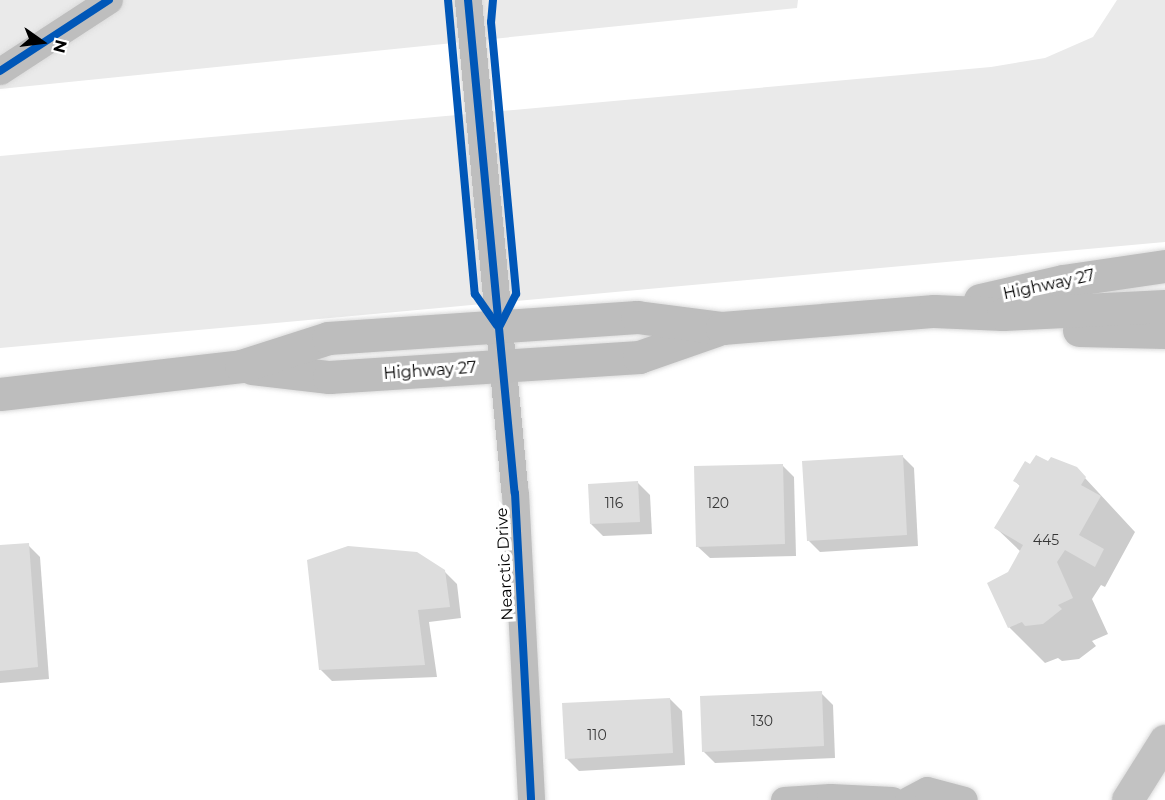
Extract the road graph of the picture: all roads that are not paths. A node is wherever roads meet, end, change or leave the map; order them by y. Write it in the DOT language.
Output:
graph roads {
  1 [pos="108,0"];
  2 [pos="468,0"];
  3 [pos="0,71"];
  4 [pos="1165,266"];
  5 [pos="1165,306"];
  6 [pos="934,311"];
  7 [pos="1004,314"];
  8 [pos="499,327"];
  9 [pos="722,328"];
  10 [pos="1165,332"];
  11 [pos="241,366"];
  12 [pos="503,366"];
  13 [pos="0,394"];
  14 [pos="1165,741"];
  15 [pos="531,800"];
  16 [pos="784,800"];
  17 [pos="892,800"];
  18 [pos="908,800"];
  19 [pos="964,800"];
  20 [pos="1128,800"];
  1 -- 3 [label="street"];
  2 -- 8 [label="street, Nearctic Drive"];
  4 -- 6 [label="main road, Highway 27"];
  5 -- 7 [label="main road, Highway 27"];
  6 -- 7 [label="main road, Highway 27"];
  6 -- 9 [label="main road, Highway 27"];
  7 -- 10 [label="main road"];
  8 -- 9 [label="main road, Highway 27"];
  8 -- 11 [label="main road, Highway 27"];
  8 -- 12 [label="street, Nearctic Drive"];
  9 -- 12 [label="main road, Highway 27"];
  11 -- 12 [label="main road, Highway 27"];
  11 -- 13 [label="main road, Highway 27"];
  12 -- 15 [label="street, Nearctic Drive"];
  14 -- 20 [label="main road"];
  16 -- 17 [label="street"];
  18 -- 19 [label="street"];
}
